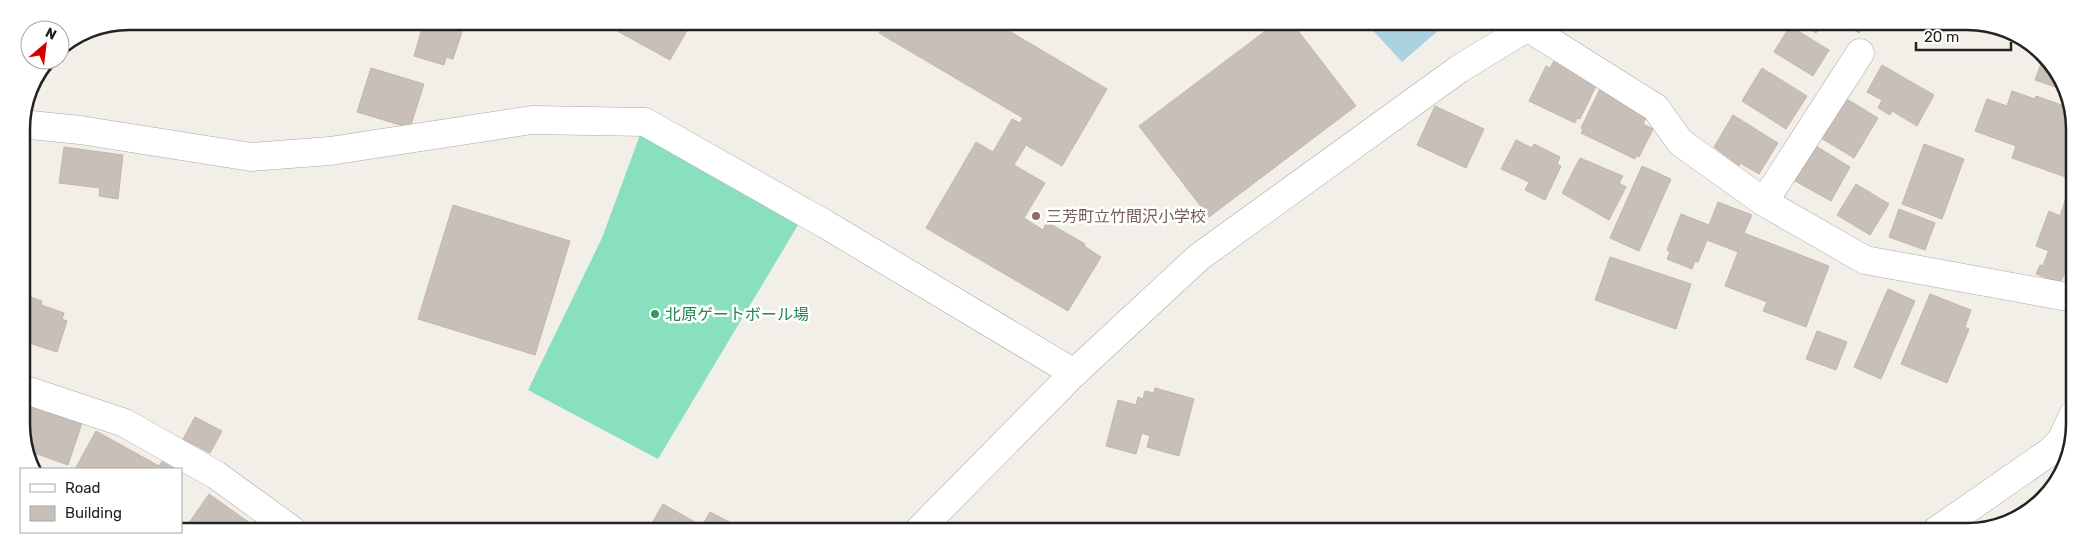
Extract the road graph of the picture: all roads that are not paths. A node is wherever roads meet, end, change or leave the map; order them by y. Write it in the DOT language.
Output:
graph roads {
  1 [pos="1517,30"];
  2 [pos="1533,30"];
  3 [pos="1860,53"];
  4 [pos="30,125"];
  5 [pos="1764,202"];
  6 [pos="2066,297"];
  7 [pos="1074,373"];
  8 [pos="30,392"];
  9 [pos="2065,434"];
  10 [pos="282,523"];
  11 [pos="927,523"];
  12 [pos="1949,523"];
  1 -- 7 [label="street"];
  2 -- 5 [label="street"];
  3 -- 5 [label="street"];
  4 -- 7 [label="street"];
  5 -- 6 [label="street"];
  7 -- 11 [label="street"];
  8 -- 10 [label="street"];
  9 -- 12 [label="street"];
}
